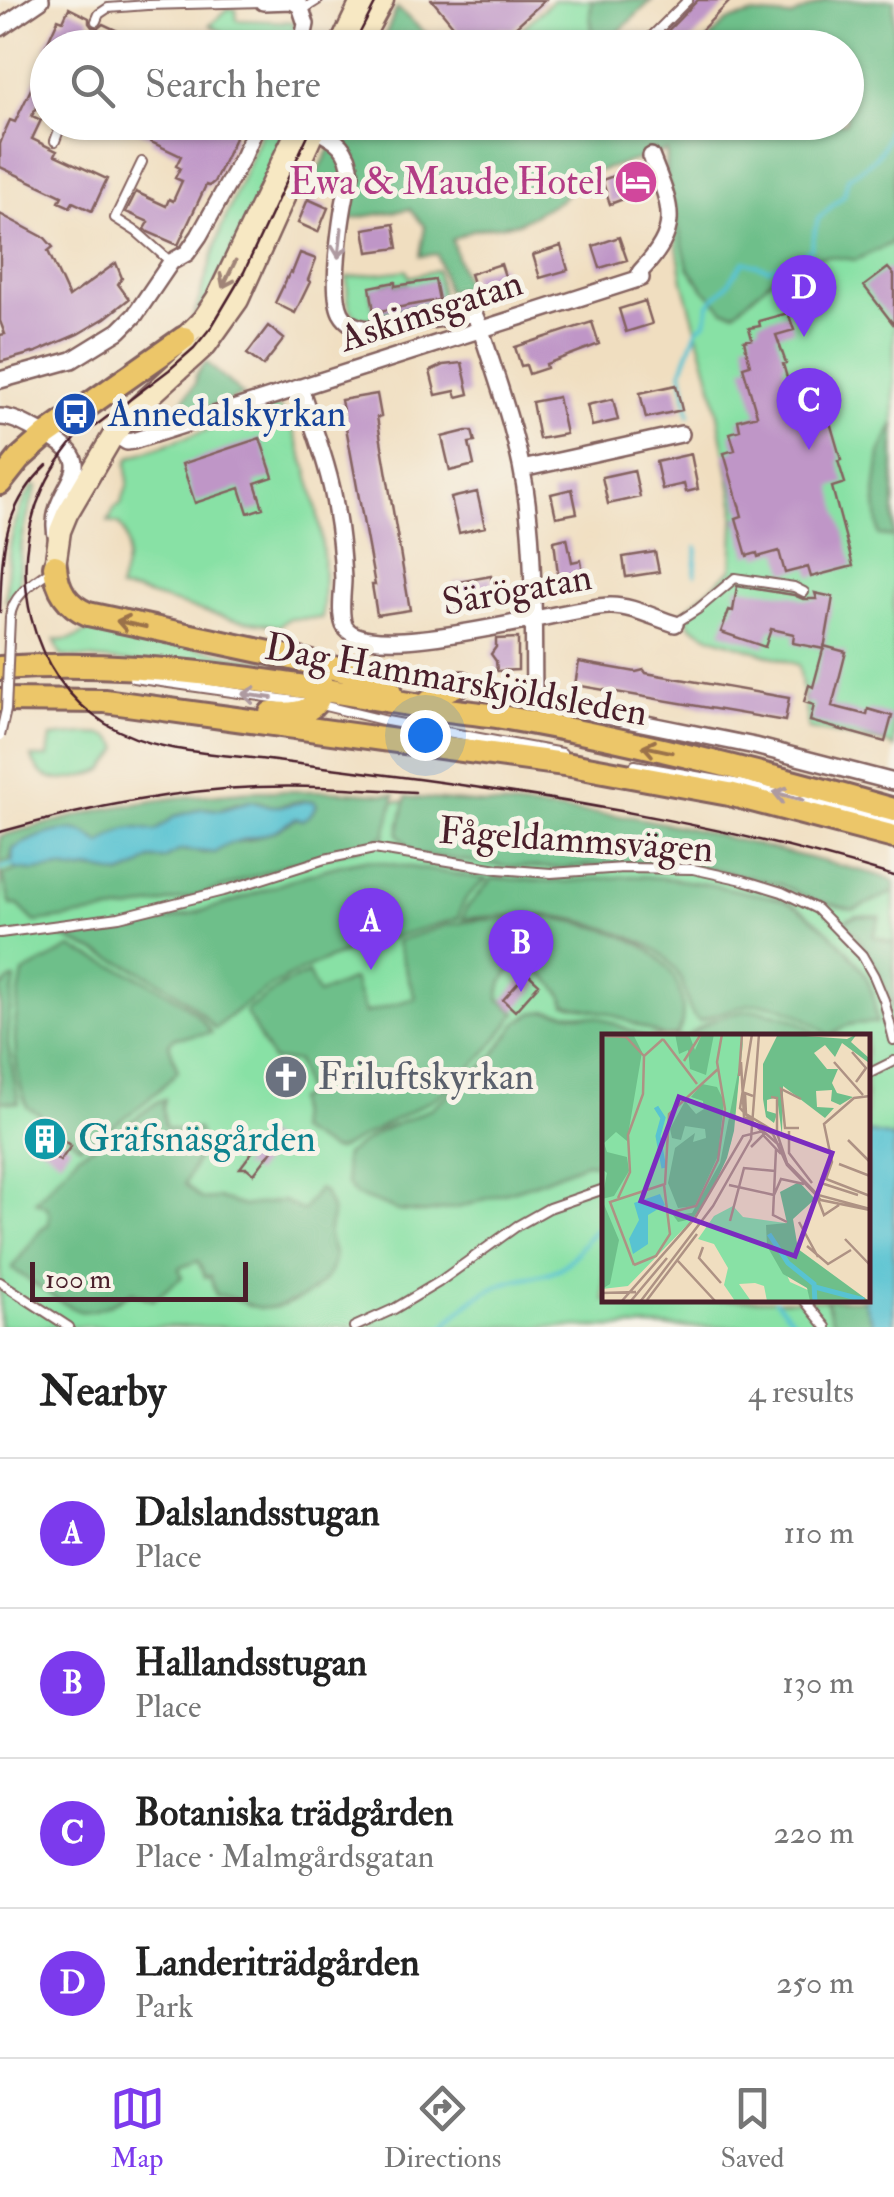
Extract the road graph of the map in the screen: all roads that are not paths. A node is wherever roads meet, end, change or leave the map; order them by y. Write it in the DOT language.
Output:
graph roads {
  1 [pos="41,0"];
  2 [pos="318,0"];
  3 [pos="362,0"];
  4 [pos="383,0"];
  5 [pos="688,0"];
  6 [pos="263,1"];
  7 [pos="302,10"];
  8 [pos="96,21"];
  9 [pos="0,28"];
  10 [pos="305,30"];
  11 [pos="347,30"];
  12 [pos="367,30"];
  13 [pos="658,30"];
  14 [pos="250,140"];
  15 [pos="304,140"];
  16 [pos="335,140"];
  17 [pos="652,156"];
  18 [pos="142,162"];
  19 [pos="171,262"];
  20 [pos="481,330"];
  21 [pos="191,345"];
  22 [pos="0,380"];
  23 [pos="300,387"];
  24 [pos="0,417"];
  25 [pos="114,434"];
  26 [pos="681,434"];
  27 [pos="37,442"];
  28 [pos="0,469"];
  29 [pos="522,469"];
  30 [pos="0,482"];
  31 [pos="56,555"];
  32 [pos="804,592"];
  33 [pos="534,620"];
  34 [pos="675,624"];
  35 [pos="295,659"];
  36 [pos="0,668"];
  37 [pos="462,683"];
  38 [pos="318,696"];
  39 [pos="534,696"];
  40 [pos="0,700"];
  41 [pos="424,707"];
  42 [pos="152,708"];
  43 [pos="0,737"];
  44 [pos="571,754"];
  45 [pos="628,764"];
  46 [pos="894,782"];
  47 [pos="894,810"];
  48 [pos="894,823"];
  49 [pos="894,837"];
  50 [pos="0,933"];
  51 [pos="894,1040"];
  52 [pos="894,1061"];
  53 [pos="869,1074"];
  54 [pos="602,1191"];
  55 [pos="0,1282"];
  56 [pos="806,1302"];
  57 [pos="69,1327"];
  58 [pos="354,1327"];
  59 [pos="826,1327"];
  1 -- 9 [label="street"];
  2 -- 7 [label="lane"];
  3 -- 11 [label="main road"];
  4 -- 12 [label="main road"];
  5 -- 13 [label="lane"];
  6 -- 7 [label="street"];
  6 -- 8 [label="lane"];
  7 -- 10 [label="street"];
  14 -- 19 [label="street"];
  15 -- 21 [label="main road"];
  16 -- 20 [label="street, one-way"];
  17 -- 20 [label="street, Askimsgatan"];
  18 -- 19 [label="lane"];
  19 -- 22 [label="street"];
  20 -- 23 [label="street, Askimsgatan"];
  20 -- 29 [label="street"];
  21 -- 25 [label="main road"];
  21 -- 27 [label="main road"];
  23 -- 25 [label="street, Askimsgatan"];
  23 -- 33 [label="street, Särögatan"];
  24 -- 27 [label="street"];
  25 -- 31 [label="main road"];
  26 -- 29 [label="street"];
  27 -- 28 [label="main road"];
  27 -- 30 [label="main road"];
  27 -- 31 [label="street"];
  29 -- 33 [label="street"];
  35 -- 31 [label="main road, one-way"];
  31 -- 43 [label="lane, bridge"];
  32 -- 34 [label="lane, Särögatan"];
  33 -- 34 [label="street, Särögatan"];
  33 -- 39 [label="street"];
  35 -- 38 [label="main road"];
  35 -- 41 [label="main road"];
  38 -- 36 [label="main road, Dag Hammarskjöldsleden, one-way"];
  37 -- 39 [label="street"];
  37 -- 41 [label="main road"];
  38 -- 41 [label="main road, Dag Hammarskjöldsleden"];
  38 -- 42 [label="main road"];
  38 -- 44 [label="lane"];
  39 -- 46 [label="street"];
  40 -- 42 [label="main road, Dag Hammarskjöldsleden"];
  47 -- 41 [label="main road, Dag Hammarskjöldsleden, one-way"];
  42 -- 49 [label="main road, Dag Hammarskjöldsleden"];
  48 -- 45 [label="lane, one-way"];
  50 -- 51 [label="lane, Fågeldammsvägen"];
  52 -- 53 [label="lane"];
  54 -- 58 [label="lane"];
  55 -- 57 [label="lane"];
  56 -- 59 [label="lane"];
}
